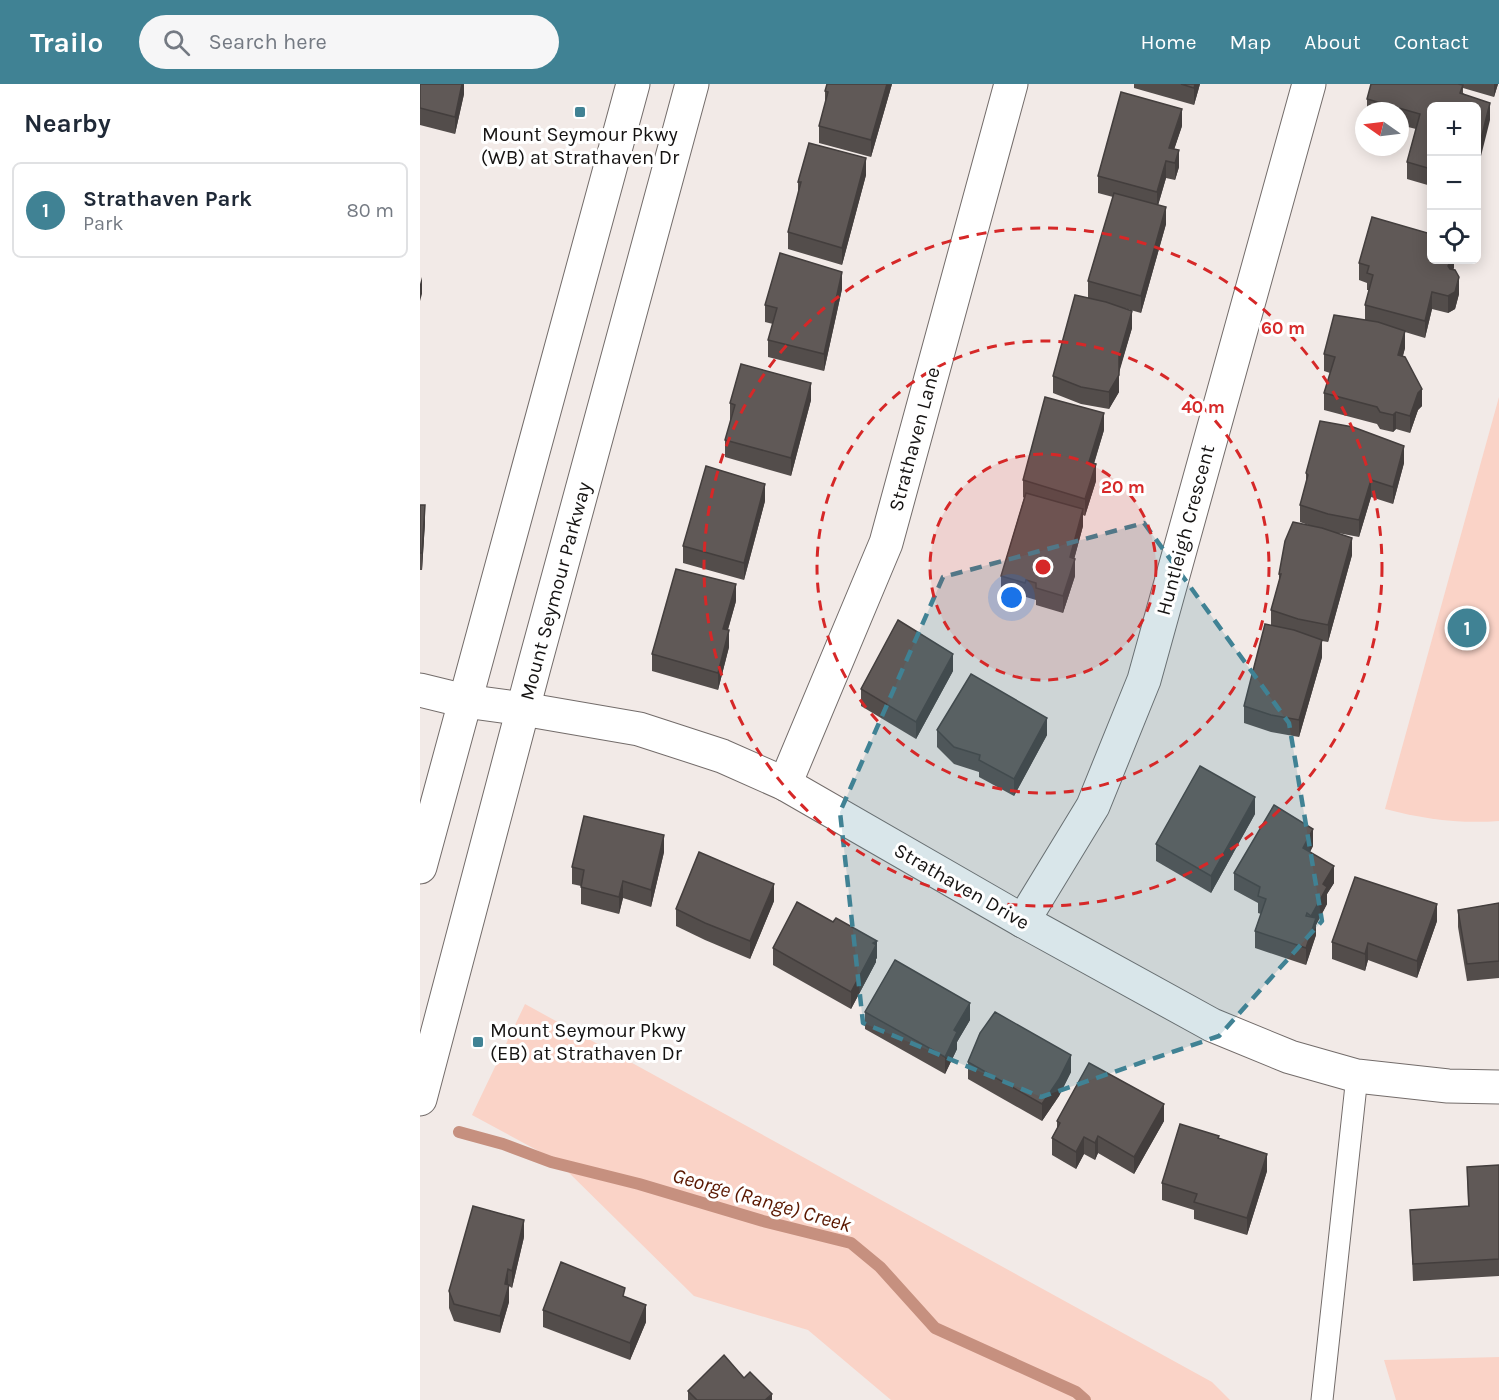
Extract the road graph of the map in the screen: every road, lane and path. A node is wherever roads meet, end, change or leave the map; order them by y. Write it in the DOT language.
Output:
graph roads {
  1 [pos="633,84"];
  2 [pos="692,84"];
  3 [pos="1011,84"];
  4 [pos="1309,84"];
  5 [pos="420,690"];
  6 [pos="465,701"];
  7 [pos="523,709"];
  8 [pos="786,784"];
  9 [pos="420,867"];
  10 [pos="1023,921"];
  11 [pos="1357,1076"];
  12 [pos="1499,1087"];
  13 [pos="420,1099"];
  14 [pos="1322,1400"];
  1 -- 6 [label="street"];
  2 -- 7 [label="street, Mount Seymour Parkway"];
  3 -- 8 [label="street, Strathaven Lane"];
  4 -- 10 [label="street, Huntleigh Crescent"];
  5 -- 6 [label="street, Strathaven Drive"];
  6 -- 7 [label="street, Strathaven Drive"];
  6 -- 9 [label="street"];
  7 -- 8 [label="street, Strathaven Drive"];
  7 -- 13 [label="street, Mount Seymour Parkway"];
  8 -- 10 [label="street, Strathaven Drive"];
  10 -- 11 [label="street, Strathaven Drive"];
  11 -- 12 [label="street, Strathaven Drive"];
  11 -- 14 [label="lane"];
}
